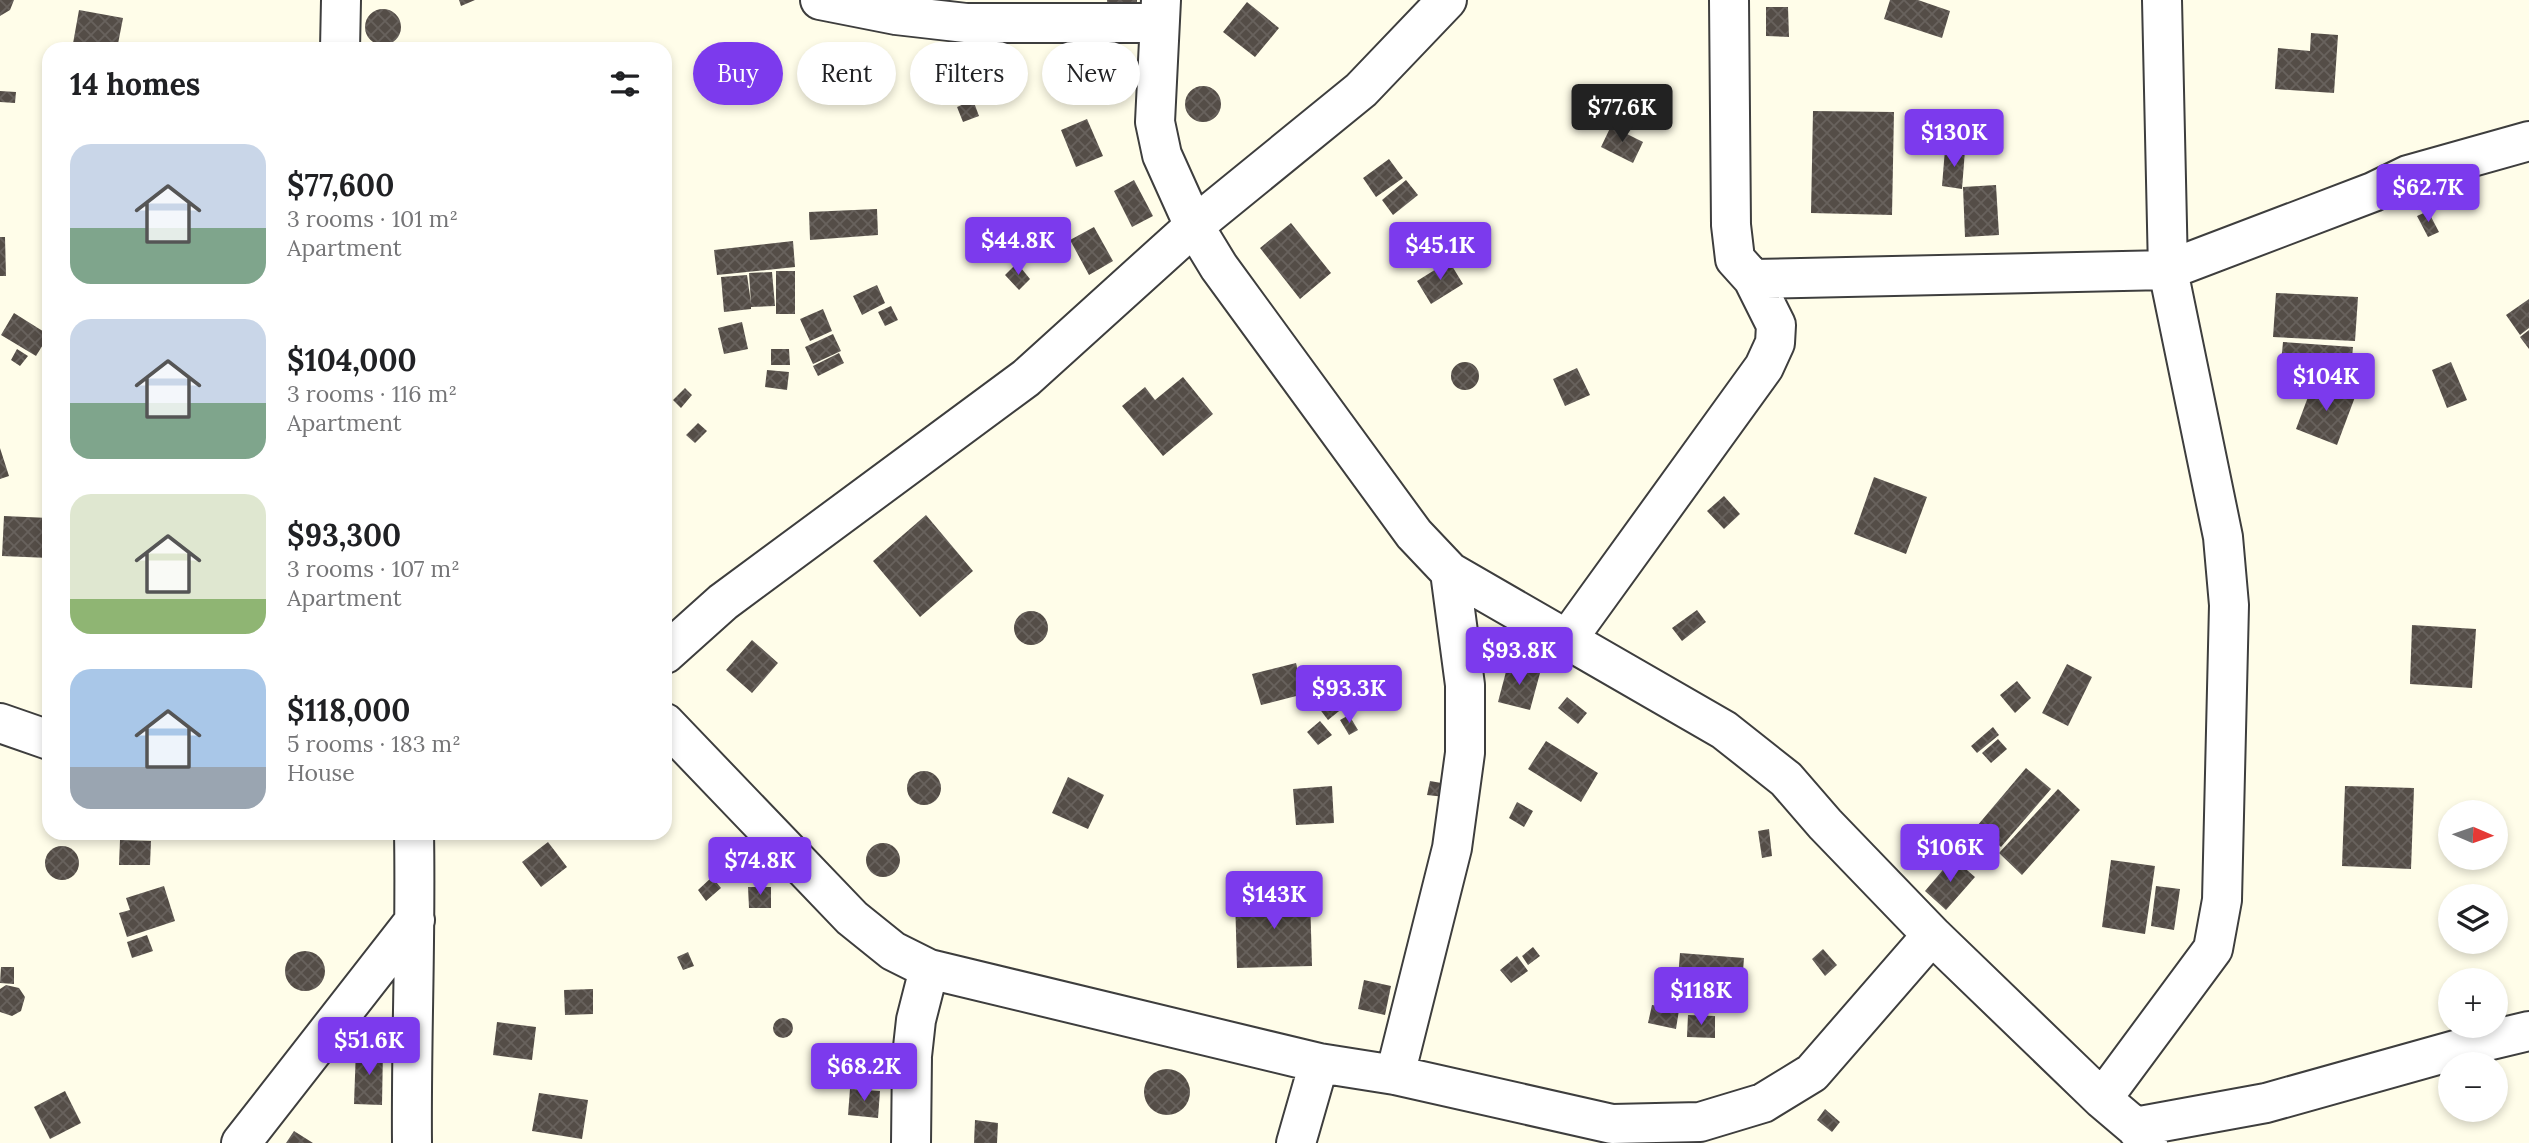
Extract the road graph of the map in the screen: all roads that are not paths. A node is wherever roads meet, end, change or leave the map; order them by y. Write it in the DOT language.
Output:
graph roads {
  1 [pos="341,0"];
  2 [pos="820,0"];
  3 [pos="1447,0"];
  4 [pos="1729,0"];
  5 [pos="2162,0"];
  6 [pos="1160,12"];
  7 [pos="341,42"];
  8 [pos="2529,141"];
  9 [pos="1194,226"];
  10 [pos="2168,270"];
  11 [pos="1752,279"];
  12 [pos="1450,572"];
  13 [pos="1566,641"];
  14 [pos="672,648"];
  15 [pos="0,723"];
  16 [pos="672,730"];
  17 [pos="42,738"];
  18 [pos="414,840"];
  19 [pos="415,920"];
  20 [pos="1932,935"];
  21 [pos="929,969"];
  22 [pos="2529,1031"];
  23 [pos="1319,1063"];
  24 [pos="1395,1075"];
  25 [pos="2102,1098"];
  26 [pos="2142,1135"];
  27 [pos="241,1143"];
  28 [pos="412,1143"];
  29 [pos="911,1143"];
  30 [pos="1296,1143"];
  1 -- 7 [label="street"];
  2 -- 6 [label="street"];
  3 -- 9 [label="street"];
  4 -- 11 [label="street"];
  5 -- 10 [label="street"];
  6 -- 9 [label="street"];
  8 -- 10 [label="street"];
  9 -- 12 [label="street"];
  9 -- 14 [label="street"];
  10 -- 11 [label="street"];
  10 -- 25 [label="street"];
  11 -- 13 [label="street"];
  12 -- 13 [label="street"];
  12 -- 24 [label="street"];
  13 -- 20 [label="street"];
  15 -- 17 [label="street"];
  16 -- 21 [label="street"];
  18 -- 19 [label="street"];
  19 -- 27 [label="street"];
  19 -- 28 [label="street"];
  20 -- 24 [label="street"];
  20 -- 25 [label="street"];
  21 -- 23 [label="street"];
  21 -- 29 [label="street"];
  22 -- 26 [label="street"];
  23 -- 24 [label="street"];
  23 -- 30 [label="street"];
  25 -- 26 [label="street"];
}
